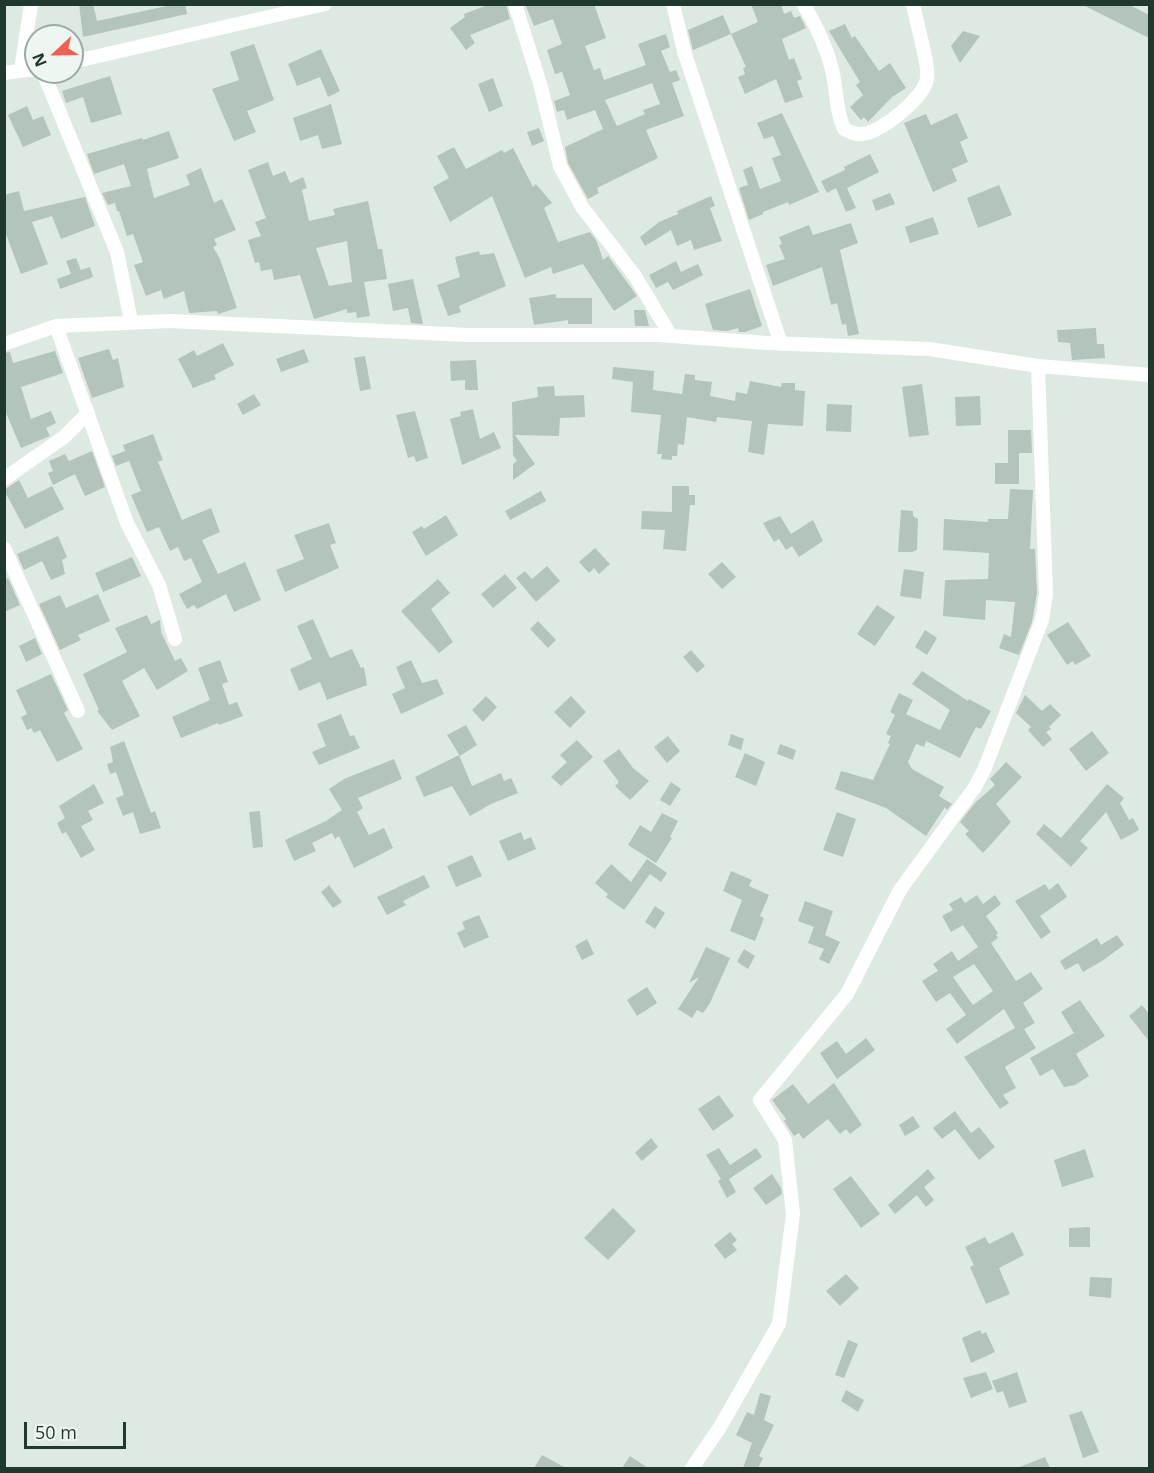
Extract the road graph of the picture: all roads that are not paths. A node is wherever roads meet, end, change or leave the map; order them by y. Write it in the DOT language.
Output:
graph roads {
  1 [pos="31,4"];
  2 [pos="325,4"];
  3 [pos="515,4"];
  4 [pos="673,4"];
  5 [pos="803,4"];
  6 [pos="912,4"];
  7 [pos="84,59"];
  8 [pos="21,70"];
  9 [pos="24,70"];
  10 [pos="4,73"];
  11 [pos="48,84"];
  12 [pos="131,321"];
  13 [pos="56,326"];
  14 [pos="671,336"];
  15 [pos="4,344"];
  16 [pos="781,344"];
  17 [pos="1038,366"];
  18 [pos="1149,375"];
  19 [pos="88,413"];
  20 [pos="4,479"];
  21 [pos="4,548"];
  22 [pos="175,639"];
  23 [pos="78,711"];
  24 [pos="692,1468"];
  1 -- 8 [label="street"];
  2 -- 7 [label="street"];
  3 -- 14 [label="street"];
  4 -- 16 [label="street"];
  5 -- 6 [label="street"];
  8 -- 9 [label="street"];
  8 -- 10 [label="street"];
  11 -- 12 [label="street"];
  12 -- 13 [label="street"];
  12 -- 14 [label="street"];
  13 -- 15 [label="street"];
  13 -- 19 [label="street"];
  14 -- 16 [label="street"];
  16 -- 17 [label="street"];
  17 -- 18 [label="street"];
  17 -- 24 [label="street"];
  19 -- 20 [label="street"];
  19 -- 22 [label="street"];
  21 -- 23 [label="street"];
}
